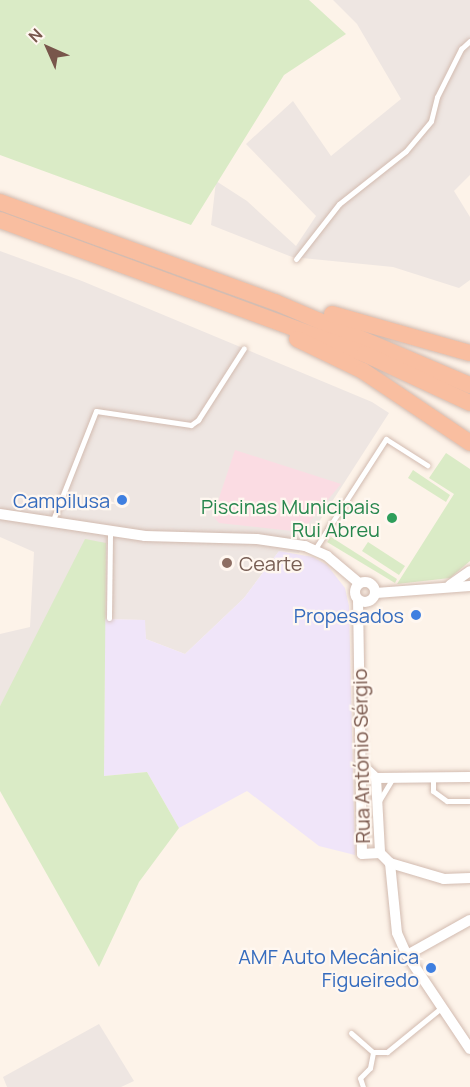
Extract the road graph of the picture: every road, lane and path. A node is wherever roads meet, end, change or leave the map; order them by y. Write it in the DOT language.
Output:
graph roads {
  1 [pos="470,41"];
  2 [pos="0,202"];
  3 [pos="0,220"];
  4 [pos="296,259"];
  5 [pos="275,302"];
  6 [pos="255,313"];
  7 [pos="244,348"];
  8 [pos="470,353"];
  9 [pos="470,385"];
  10 [pos="470,403"];
  11 [pos="470,443"];
  12 [pos="427,465"];
  13 [pos="0,514"];
  14 [pos="53,520"];
  15 [pos="110,530"];
  16 [pos="315,549"];
  17 [pos="470,571"];
  18 [pos="359,583"];
  19 [pos="450,585"];
  20 [pos="470,586"];
  21 [pos="376,593"];
  22 [pos="358,600"];
  23 [pos="109,618"];
  24 [pos="362,765"];
  25 [pos="470,777"];
  26 [pos="433,778"];
  27 [pos="392,779"];
  28 [pos="377,783"];
  29 [pos="361,789"];
  30 [pos="470,801"];
  31 [pos="378,802"];
  32 [pos="380,853"];
  33 [pos="390,863"];
  34 [pos="470,878"];
  35 [pos="470,920"];
  36 [pos="407,955"];
  37 [pos="441,1008"];
  38 [pos="351,1033"];
  39 [pos="470,1049"];
  40 [pos="373,1052"];
  41 [pos="363,1087"];
  1 -- 4 [label="lane"];
  2 -- 5 [label="highway"];
  3 -- 6 [label="highway"];
  5 -- 8 [label="highway"];
  5 -- 9 [label="highway"];
  6 -- 10 [label="highway"];
  6 -- 11 [label="highway"];
  7 -- 14 [label="lane"];
  12 -- 16 [label="lane"];
  13 -- 14 [label="street"];
  14 -- 15 [label="street"];
  15 -- 16 [label="street"];
  15 -- 23 [label="lane"];
  16 -- 18 [label="street"];
  17 -- 19 [label="street"];
  18 -- 21 [label="street"];
  18 -- 22 [label="street"];
  19 -- 20 [label="street"];
  19 -- 21 [label="street"];
  21 -- 22 [label="street"];
  22 -- 24 [label="street, Rua António Sérgio"];
  24 -- 28 [label="street"];
  24 -- 29 [label="street, Rua António Sérgio"];
  25 -- 26 [label="street"];
  26 -- 27 [label="street"];
  26 -- 30 [label="lane"];
  27 -- 28 [label="street"];
  27 -- 31 [label="lane"];
  28 -- 29 [label="lane"];
  28 -- 31 [label="street, Rua António Sérgio"];
  29 -- 32 [label="street, Rua António Sérgio"];
  31 -- 32 [label="street, Rua António Sérgio"];
  32 -- 33 [label="street"];
  33 -- 34 [label="street"];
  33 -- 36 [label="street"];
  35 -- 36 [label="street"];
  36 -- 37 [label="street"];
  37 -- 39 [label="street"];
  37 -- 40 [label="lane"];
  38 -- 40 [label="lane"];
  40 -- 41 [label="lane"];
}
